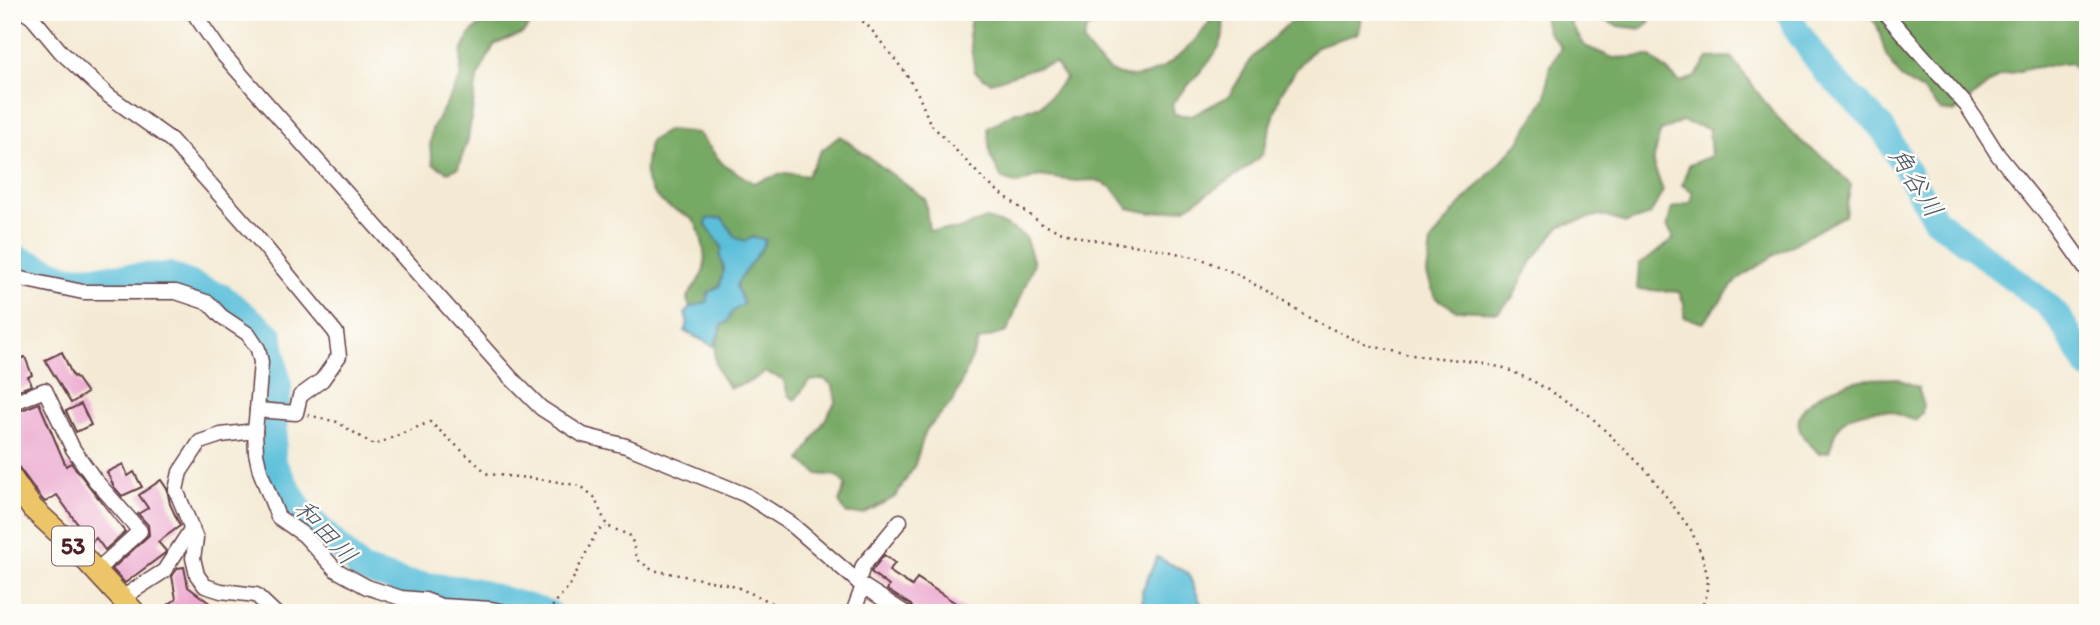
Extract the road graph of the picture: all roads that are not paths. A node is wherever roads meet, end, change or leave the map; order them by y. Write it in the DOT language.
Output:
graph roads {
  1 [pos="24,12"];
  2 [pos="193,12"];
  3 [pos="1884,12"];
  4 [pos="2088,271"];
  5 [pos="12,277"];
  6 [pos="12,402"];
  7 [pos="257,410"];
  8 [pos="255,431"];
  9 [pos="12,479"];
  10 [pos="900,521"];
  11 [pos="191,528"];
  12 [pos="96,571"];
  13 [pos="860,584"];
  14 [pos="129,605"];
  15 [pos="275,613"];
  16 [pos="510,613"];
  17 [pos="853,613"];
  18 [pos="905,613"];
  1 -- 7 [label="street"];
  2 -- 13 [label="street"];
  3 -- 4 [label="street"];
  5 -- 7 [label="street"];
  6 -- 12 [label="street"];
  7 -- 8 [label="street"];
  8 -- 11 [label="street"];
  8 -- 16 [label="street"];
  9 -- 12 [label="main road, 53"];
  10 -- 13 [label="street"];
  11 -- 14 [label="street"];
  11 -- 15 [label="street"];
  12 -- 14 [label="main road, 53"];
  13 -- 17 [label="street"];
  13 -- 18 [label="street"];
}
